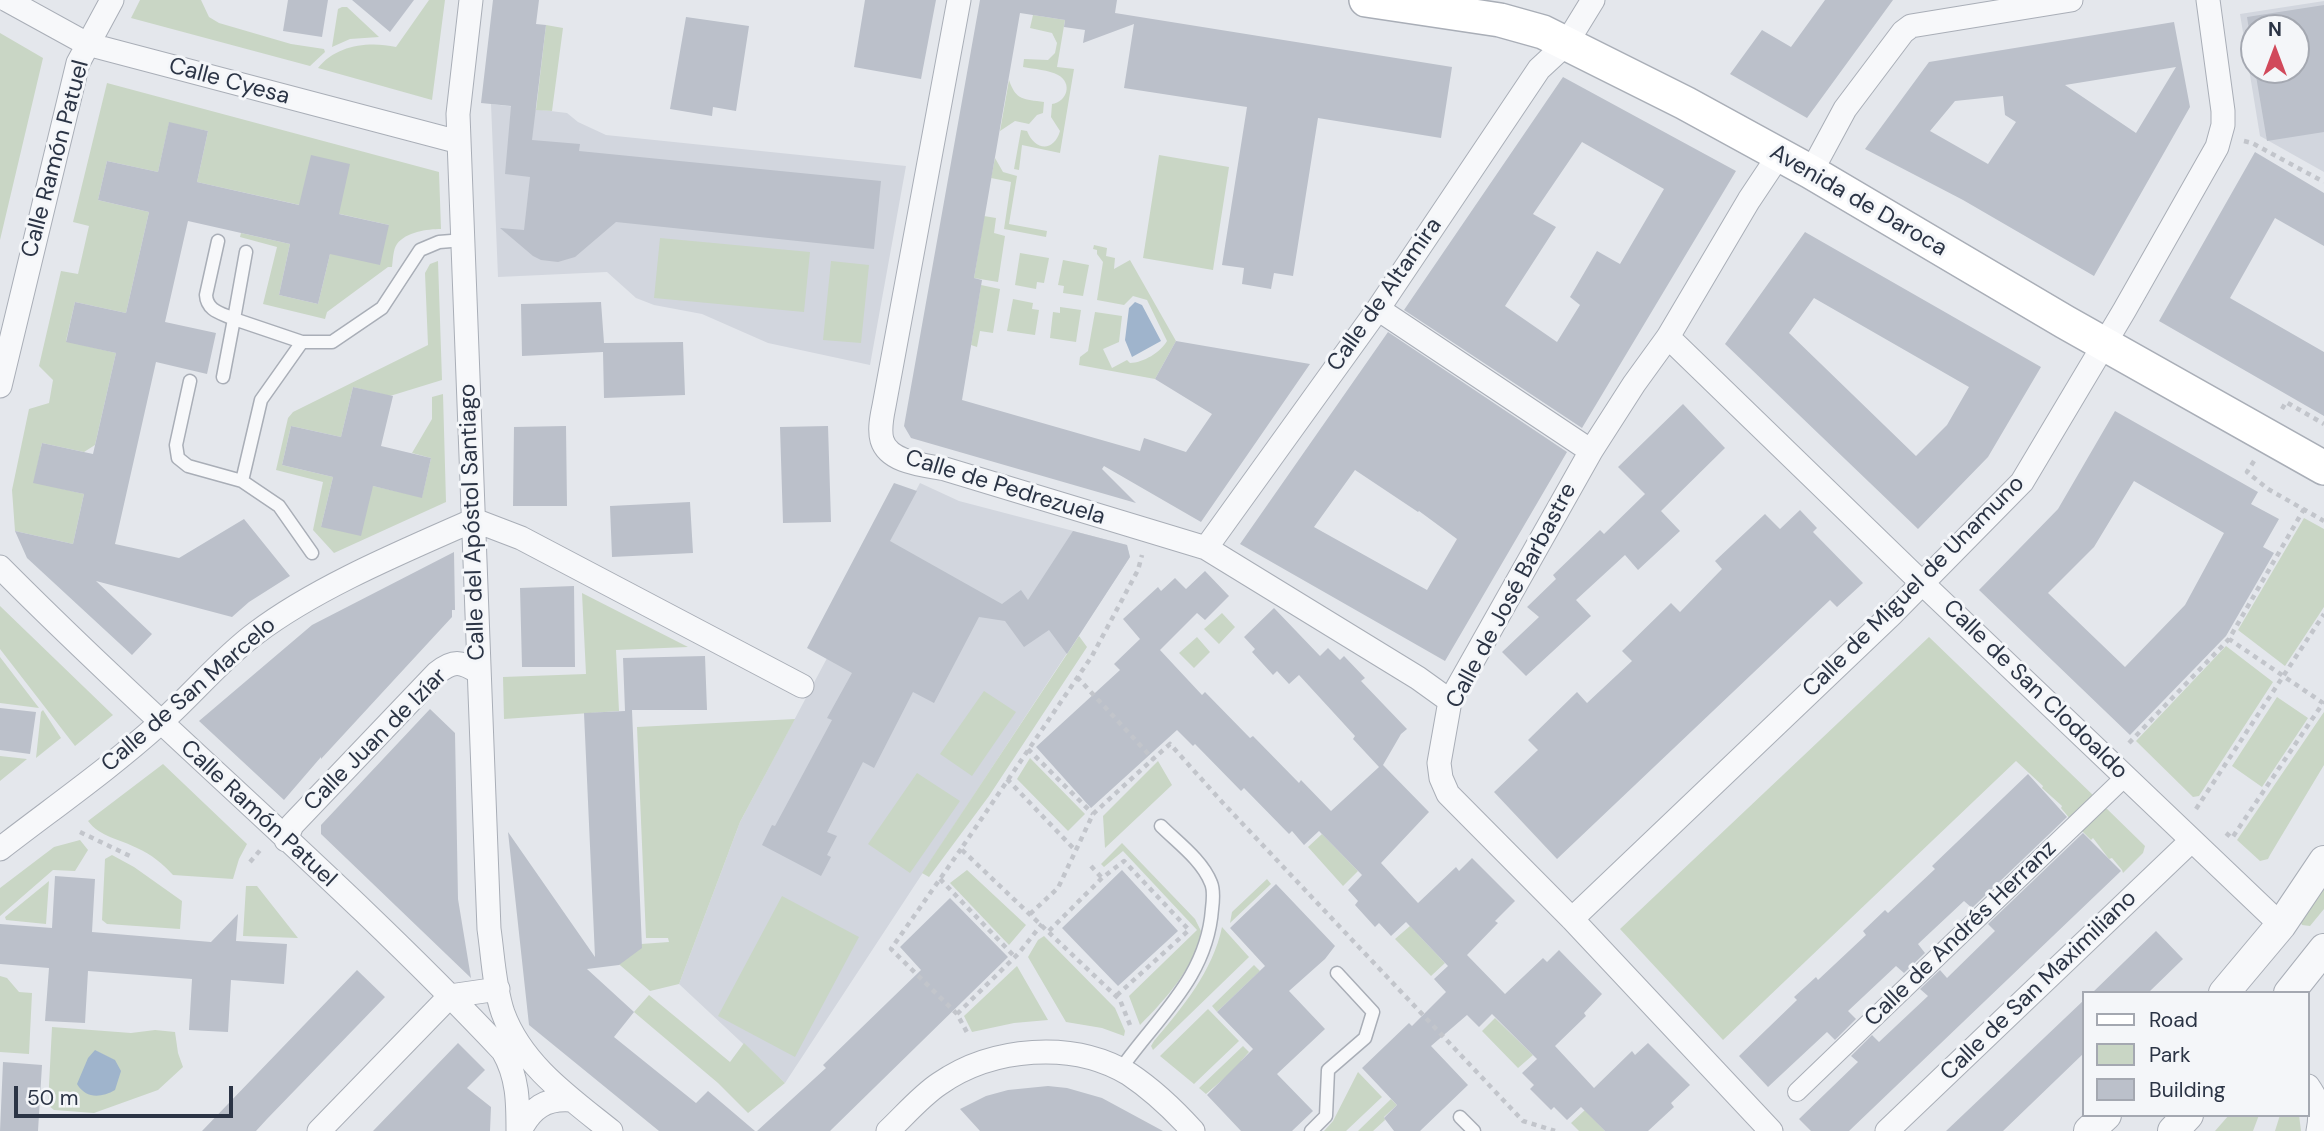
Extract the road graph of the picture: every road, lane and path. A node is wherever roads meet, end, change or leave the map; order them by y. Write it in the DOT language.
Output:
graph roads {
  1 [pos="7,0"];
  2 [pos="112,0"];
  3 [pos="471,0"];
  4 [pos="958,0"];
  5 [pos="1366,0"];
  6 [pos="1593,0"];
  7 [pos="2071,0"];
  8 [pos="2208,0"];
  9 [pos="87,44"];
  10 [pos="1566,44"];
  11 [pos="459,142"];
  12 [pos="2252,143"];
  13 [pos="1779,155"];
  14 [pos="1811,172"];
  15 [pos="2324,182"];
  16 [pos="464,240"];
  17 [pos="218,241"];
  18 [pos="246,252"];
  19 [pos="1378,309"];
  20 [pos="234,319"];
  21 [pos="14,324"];
  22 [pos="1668,337"];
  23 [pos="302,342"];
  24 [pos="2103,344"];
  25 [pos="0,349"];
  26 [pos="223,377"];
  27 [pos="190,381"];
  28 [pos="0,386"];
  29 [pos="2297,409"];
  30 [pos="2324,424"];
  31 [pos="1591,451"];
  32 [pos="2324,468"];
  33 [pos="242,481"];
  34 [pos="2268,489"];
  35 [pos="2304,509"];
  36 [pos="474,520"];
  37 [pos="2324,521"];
  38 [pos="1147,530"];
  39 [pos="1206,548"];
  40 [pos="312,554"];
  41 [pos="0,567"];
  42 [pos="1922,583"];
  43 [pos="2324,614"];
  44 [pos="2229,639"];
  45 [pos="478,672"];
  46 [pos="2283,676"];
  47 [pos="1077,677"];
  48 [pos="802,686"];
  49 [pos="1450,701"];
  50 [pos="2323,702"];
  51 [pos="161,722"];
  52 [pos="2129,743"];
  53 [pos="1028,749"];
  54 [pos="1153,759"];
  55 [pos="2125,777"];
  56 [pos="1007,779"];
  57 [pos="2196,809"];
  58 [pos="1094,814"];
  59 [pos="1161,826"];
  60 [pos="80,832"];
  61 [pos="2232,838"];
  62 [pos="286,840"];
  63 [pos="2191,841"];
  64 [pos="263,848"];
  65 [pos="0,849"];
  66 [pos="961,849"];
  67 [pos="1076,851"];
  68 [pos="132,857"];
  69 [pos="2324,861"];
  70 [pos="250,862"];
  71 [pos="1091,866"];
  72 [pos="1102,878"];
  73 [pos="940,879"];
  74 [pos="1030,914"];
  75 [pos="1572,919"];
  76 [pos="1042,924"];
  77 [pos="2281,925"];
  78 [pos="1049,931"];
  79 [pos="2324,949"];
  80 [pos="1015,957"];
  81 [pos="1337,973"];
  82 [pos="498,989"];
  83 [pos="2293,990"];
  84 [pos="2226,991"];
  85 [pos="450,996"];
  86 [pos="1116,996"];
  87 [pos="957,1014"];
  88 [pos="969,1036"];
  89 [pos="1134,1037"];
  90 [pos="1120,1070"];
  91 [pos="2310,1089"];
  92 [pos="1797,1091"];
  93 [pos="571,1100"];
  94 [pos="1460,1117"];
  95 [pos="2104,1117"];
  96 [pos="2186,1117"];
  97 [pos="319,1131"];
  98 [pos="519,1131"];
  99 [pos="611,1131"];
  100 [pos="888,1131"];
  101 [pos="1193,1131"];
  102 [pos="1311,1131"];
  103 [pos="1474,1131"];
  104 [pos="1555,1131"];
  105 [pos="1771,1131"];
  106 [pos="1887,1131"];
  107 [pos="2089,1131"];
  108 [pos="2173,1131"];
  109 [pos="2318,1131"];
  1 -- 9 [label="street, Calle Cyesa"];
  2 -- 9 [label="street, Calle Ramón Patuel"];
  3 -- 11 [label="street, Calle del Apóstol Santiago"];
  4 -- 38 [label="street, Calle de Pedrezuela"];
  5 -- 10 [label="main road, Avenida de Daroca"];
  6 -- 10 [label="street, Calle de Altamira"];
  7 -- 14 [label="street"];
  8 -- 24 [label="street, Calle de Miguel de Unamuno"];
  9 -- 11 [label="street, Calle Cyesa"];
  9 -- 21 [label="street, Calle Ramón Patuel"];
  10 -- 13 [label="main road, Avenida de Daroca"];
  10 -- 19 [label="street, Calle de Altamira"];
  11 -- 16 [label="street, Calle del Apóstol Santiago"];
  12 -- 15 [label="path"];
  13 -- 14 [label="main road, Avenida de Daroca"];
  13 -- 22 [label="street, Calle de José Barbastre"];
  14 -- 24 [label="main road, Avenida de Daroca"];
  16 -- 23 [label="lane"];
  16 -- 36 [label="street, Calle del Apóstol Santiago"];
  17 -- 20 [label="lane"];
  18 -- 20 [label="lane"];
  19 -- 31 [label="street"];
  19 -- 39 [label="street, Calle de Altamira"];
  20 -- 23 [label="lane"];
  20 -- 26 [label="lane"];
  21 -- 25 [label="street, Calle Ramón Patuel"];
  21 -- 28 [label="street, Calle Ramón Patuel"];
  22 -- 31 [label="street, Calle de José Barbastre"];
  22 -- 42 [label="street, Calle de San Clodoaldo"];
  23 -- 33 [label="lane"];
  24 -- 32 [label="main road, Avenida de Daroca"];
  24 -- 42 [label="street, Calle de Miguel de Unamuno"];
  27 -- 33 [label="lane"];
  29 -- 30 [label="path"];
  31 -- 49 [label="street, Calle de José Barbastre"];
  33 -- 40 [label="lane"];
  34 -- 35 [label="path"];
  35 -- 37 [label="path"];
  35 -- 44 [label="path"];
  36 -- 45 [label="street, Calle del Apóstol Santiago"];
  36 -- 48 [label="street"];
  36 -- 51 [label="street, Calle de San Marcelo"];
  38 -- 39 [label="street, Calle de Pedrezuela"];
  38 -- 47 [label="path"];
  39 -- 49 [label="street, Calle de Pedrezuela"];
  41 -- 51 [label="street, Calle Ramón Patuel"];
  42 -- 55 [label="street, Calle de San Clodoaldo"];
  42 -- 75 [label="street, Calle de Miguel de Unamuno"];
  43 -- 46 [label="path"];
  44 -- 46 [label="path"];
  44 -- 52 [label="path"];
  45 -- 62 [label="street, Calle Juan de Izíar"];
  45 -- 82 [label="street, Calle del Apóstol Santiago"];
  46 -- 50 [label="path"];
  46 -- 57 [label="path"];
  47 -- 53 [label="path"];
  47 -- 54 [label="path"];
  49 -- 75 [label="street, Calle de José Barbastre"];
  50 -- 61 [label="path"];
  51 -- 62 [label="street, Calle Ramón Patuel"];
  51 -- 65 [label="street, Calle de San Marcelo"];
  53 -- 56 [label="path"];
  53 -- 58 [label="path"];
  54 -- 58 [label="path"];
  54 -- 104 [label="path"];
  55 -- 63 [label="street, Calle de San Clodoaldo"];
  55 -- 92 [label="street, Calle de Andrés Herranz"];
  56 -- 66 [label="path"];
  56 -- 67 [label="path"];
  58 -- 67 [label="path"];
  59 -- 90 [label="lane"];
  60 -- 68 [label="path"];
  62 -- 85 [label="street, Calle Ramón Patuel"];
  63 -- 77 [label="street, Calle de San Clodoaldo"];
  63 -- 106 [label="street, Calle de San Maximiliano"];
  64 -- 70 [label="path"];
  66 -- 73 [label="path"];
  66 -- 74 [label="path"];
  67 -- 74 [label="path"];
  69 -- 77 [label="street"];
  71 -- 72 [label="path"];
  72 -- 78 [label="path"];
  72 -- 86 [label="path"];
  73 -- 80 [label="path"];
  73 -- 87 [label="path"];
  74 -- 76 [label="path"];
  75 -- 105 [label="street, Calle de José Barbastre"];
  76 -- 78 [label="path"];
  76 -- 80 [label="path"];
  77 -- 84 [label="street"];
  78 -- 86 [label="path"];
  79 -- 83 [label="street"];
  80 -- 87 [label="path"];
  81 -- 102 [label="lane"];
  82 -- 85 [label="street"];
  82 -- 93 [label="street, Calle del Apóstol Santiago"];
  85 -- 97 [label="street"];
  85 -- 98 [label="street, Calle Ramón Patuel"];
  86 -- 89 [label="path"];
  87 -- 88 [label="path"];
  90 -- 100 [label="street"];
  90 -- 101 [label="street"];
  91 -- 109 [label="street"];
  93 -- 98 [label="street"];
  93 -- 99 [label="street, Calle del Apóstol Santiago"];
  94 -- 103 [label="lane"];
  95 -- 107 [label="street"];
  96 -- 108 [label="street"];
}
